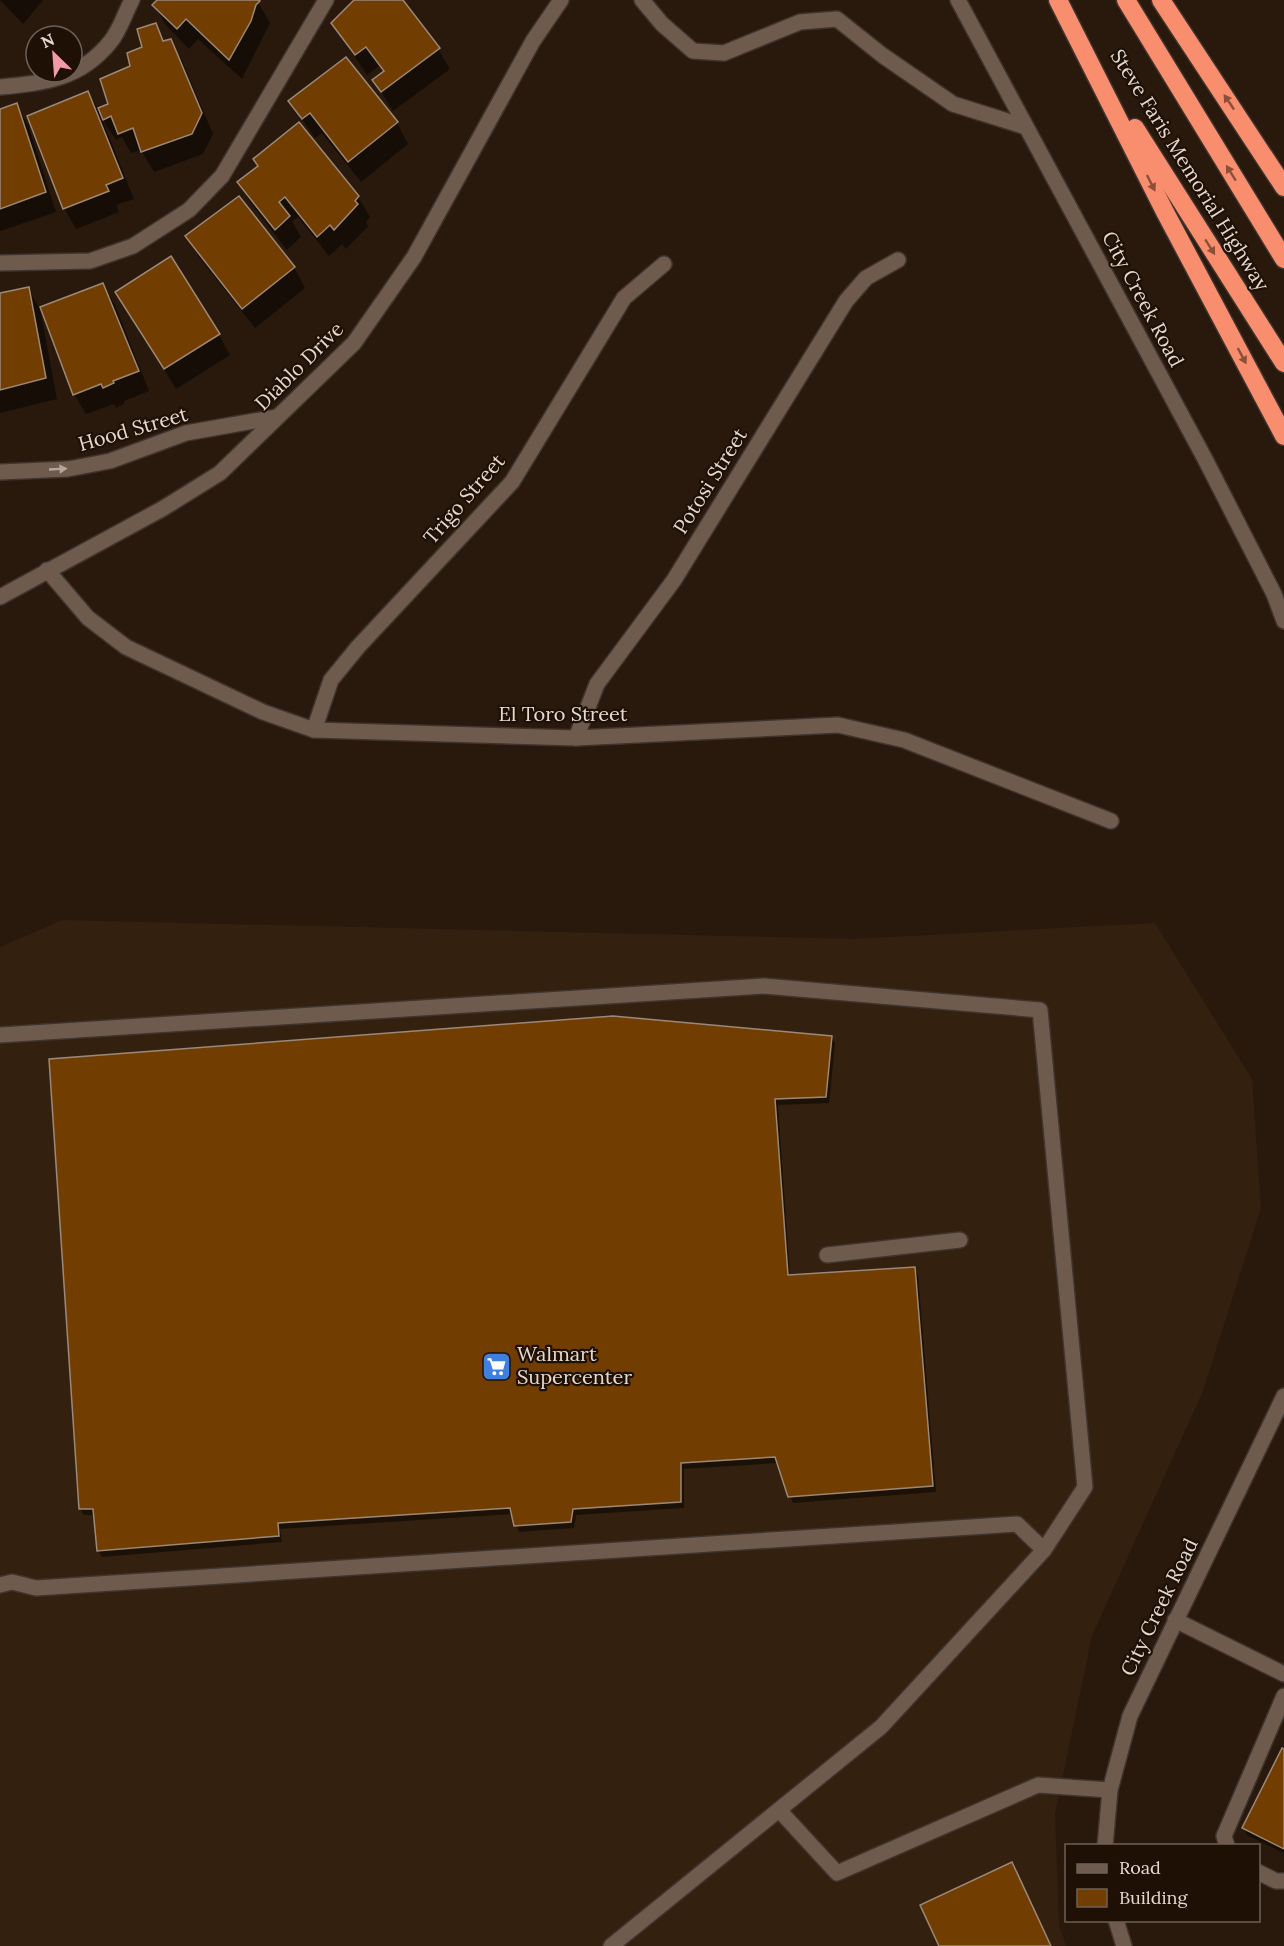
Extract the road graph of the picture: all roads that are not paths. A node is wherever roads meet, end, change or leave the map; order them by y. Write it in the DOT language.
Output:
graph roads {
  1 [pos="132,0"];
  2 [pos="326,0"];
  3 [pos="561,0"];
  4 [pos="642,0"];
  5 [pos="958,0"];
  6 [pos="1059,0"];
  7 [pos="1126,0"];
  8 [pos="1161,0"];
  9 [pos="0,87"];
  10 [pos="1026,127"];
  11 [pos="1284,187"];
  12 [pos="1284,259"];
  13 [pos="898,260"];
  14 [pos="0,263"];
  15 [pos="664,264"];
  16 [pos="1284,363"];
  17 [pos="277,417"];
  18 [pos="1284,436"];
  19 [pos="0,472"];
  20 [pos="47,570"];
  21 [pos="0,597"];
  22 [pos="1284,621"];
  23 [pos="314,730"];
  24 [pos="576,738"];
  25 [pos="1111,821"];
  26 [pos="0,1035"];
  27 [pos="960,1240"];
  28 [pos="827,1255"];
  29 [pos="1284,1396"];
  30 [pos="1044,1550"];
  31 [pos="0,1585"];
  32 [pos="1175,1620"];
  33 [pos="1284,1674"];
  34 [pos="1284,1696"];
  35 [pos="1278,1725"];
  36 [pos="1110,1790"];
  37 [pos="779,1810"];
  38 [pos="1105,1844"];
  39 [pos="1227,1844"];
  40 [pos="1260,1873"];
  41 [pos="1284,1881"];
  42 [pos="1117,1922"];
  43 [pos="611,1946"];
  44 [pos="1124,1946"];
  1 -- 9 [label="street"];
  2 -- 14 [label="street"];
  3 -- 17 [label="street, Diablo Drive"];
  4 -- 10 [label="street"];
  5 -- 10 [label="street, City Creek Road"];
  6 -- 16 [label="highway, Steve Faris Memorial Highway, one-way"];
  6 -- 18 [label="highway, one-way"];
  12 -- 7 [label="highway, Steve Faris Memorial Highway, one-way"];
  11 -- 8 [label="highway, one-way"];
  10 -- 22 [label="street, City Creek Road"];
  13 -- 24 [label="street, Potosi Street"];
  15 -- 23 [label="street, Trigo Street"];
  19 -- 17 [label="street, Hood Street, one-way"];
  17 -- 20 [label="street, Diablo Drive"];
  20 -- 21 [label="street, Diablo Drive"];
  20 -- 23 [label="street, El Toro Street"];
  23 -- 24 [label="street, El Toro Street"];
  24 -- 25 [label="street, El Toro Street"];
  26 -- 30 [label="street"];
  27 -- 28 [label="street"];
  29 -- 32 [label="street, City Creek Road"];
  30 -- 31 [label="street"];
  30 -- 37 [label="street"];
  32 -- 33 [label="street"];
  32 -- 36 [label="street, City Creek Road"];
  34 -- 35 [label="street"];
  35 -- 39 [label="street"];
  36 -- 37 [label="street"];
  36 -- 38 [label="street, City Creek Road"];
  37 -- 43 [label="street"];
  40 -- 41 [label="street"];
  42 -- 44 [label="street"];
}
